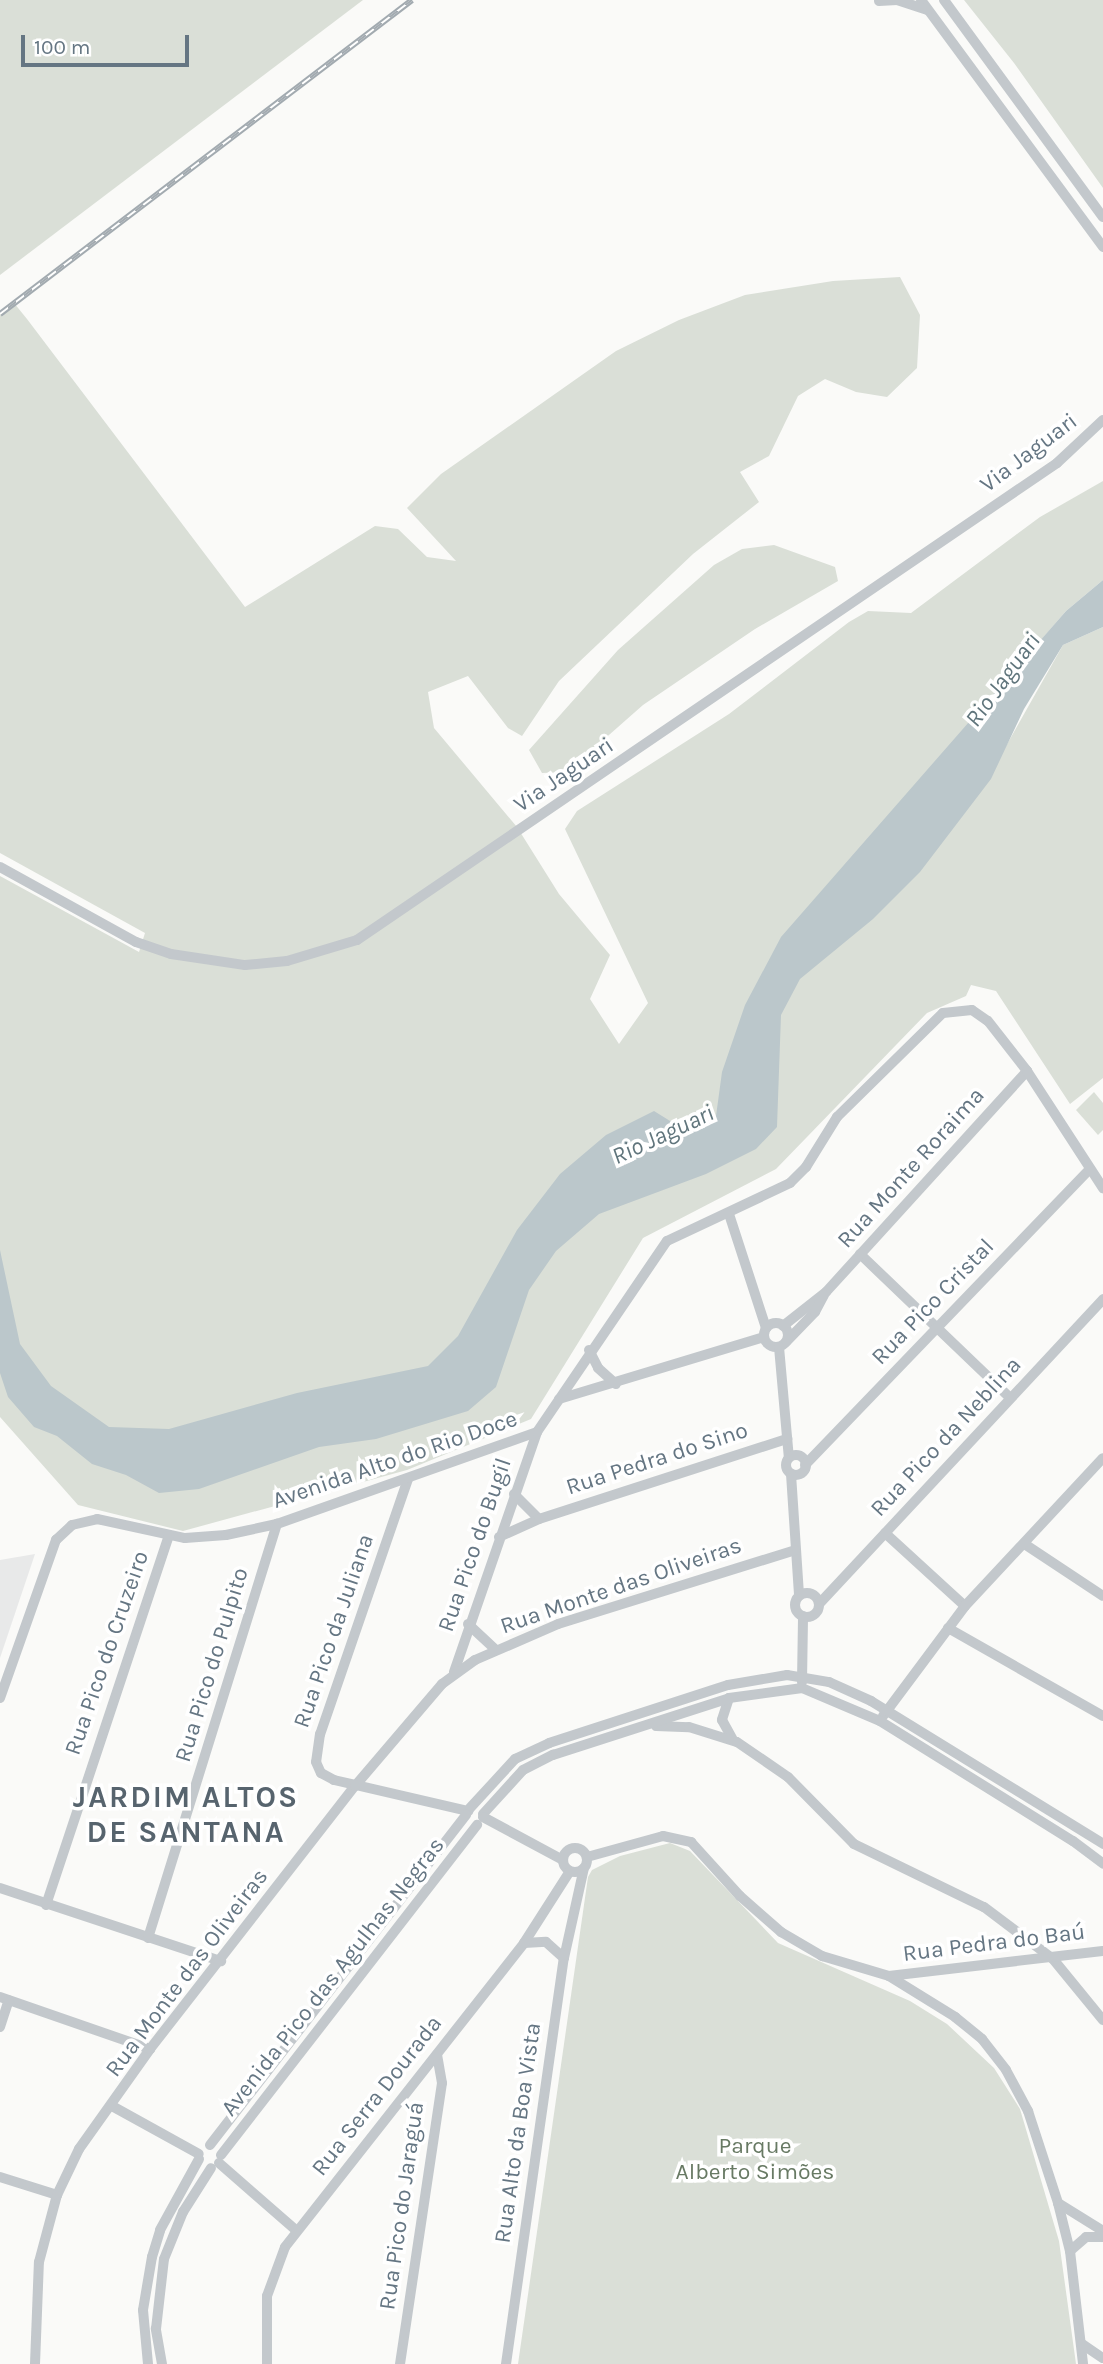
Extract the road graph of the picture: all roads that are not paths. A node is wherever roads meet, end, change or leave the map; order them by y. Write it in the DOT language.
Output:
graph roads {
  1 [pos="921,0"];
  2 [pos="944,0"];
  3 [pos="879,1"];
  4 [pos="929,11"];
  5 [pos="1103,217"];
  6 [pos="1103,247"];
  7 [pos="1103,420"];
  8 [pos="0,867"];
  9 [pos="1027,1071"];
  10 [pos="1090,1169"];
  11 [pos="1103,1188"];
  12 [pos="729,1214"];
  13 [pos="860,1254"];
  14 [pos="825,1292"];
  15 [pos="1103,1298"];
  16 [pos="783,1325"];
  17 [pos="936,1329"];
  18 [pos="765,1332"];
  19 [pos="782,1345"];
  20 [pos="589,1350"];
  21 [pos="616,1384"];
  22 [pos="1010,1398"];
  23 [pos="559,1399"];
  24 [pos="537,1432"];
  25 [pos="787,1439"];
  26 [pos="789,1458"];
  27 [pos="1103,1458"];
  28 [pos="806,1465"];
  29 [pos="1091,1471"];
  30 [pos="791,1474"];
  31 [pos="1103,1476"];
  32 [pos="408,1479"];
  33 [pos="514,1494"];
  34 [pos="539,1518"];
  35 [pos="277,1524"];
  36 [pos="885,1533"];
  37 [pos="169,1535"];
  38 [pos="499,1537"];
  39 [pos="1026,1545"];
  40 [pos="795,1550"];
  41 [pos="799,1596"];
  42 [pos="1103,1596"];
  43 [pos="965,1606"];
  44 [pos="812,1612"];
  45 [pos="468,1624"];
  46 [pos="948,1628"];
  47 [pos="496,1650"];
  48 [pos="454,1672"];
  49 [pos="803,1676"];
  50 [pos="802,1688"];
  51 [pos="0,1698"];
  52 [pos="729,1698"];
  53 [pos="887,1710"];
  54 [pos="1103,1716"];
  55 [pos="880,1721"];
  56 [pos="650,1725"];
  57 [pos="737,1742"];
  58 [pos="355,1786"];
  59 [pos="468,1811"];
  60 [pos="481,1819"];
  61 [pos="1103,1844"];
  62 [pos="541,1846"];
  63 [pos="571,1848"];
  64 [pos="563,1860"];
  65 [pos="1103,1864"];
  66 [pos="579,1867"];
  67 [pos="0,1888"];
  68 [pos="46,1905"];
  69 [pos="148,1938"];
  70 [pos="524,1943"];
  71 [pos="1103,1951"];
  72 [pos="564,1958"];
  73 [pos="1053,1959"];
  74 [pos="220,1961"];
  75 [pos="889,1976"];
  76 [pos="4,1998"];
  77 [pos="1103,2020"];
  78 [pos="0,2027"];
  79 [pos="150,2049"];
  80 [pos="437,2054"];
  81 [pos="112,2106"];
  82 [pos="209,2145"];
  83 [pos="199,2157"];
  84 [pos="217,2162"];
  85 [pos="0,2176"];
  86 [pos="57,2195"];
  87 [pos="1058,2203"];
  88 [pos="297,2231"];
  89 [pos="1103,2234"];
  90 [pos="1070,2251"];
  91 [pos="1082,2344"];
  92 [pos="1103,2358"];
  93 [pos="36,2364"];
  94 [pos="148,2364"];
  95 [pos="162,2364"];
  96 [pos="267,2364"];
  97 [pos="400,2364"];
  98 [pos="506,2364"];
  99 [pos="1083,2364"];
  1 -- 4 [label="street"];
  2 -- 5 [label="street"];
  3 -- 4 [label="street"];
  4 -- 6 [label="street"];
  7 -- 8 [label="street, Via Jaguari"];
  9 -- 10 [label="street, Avenida Alto do Rio Doce"];
  9 -- 12 [label="street, Avenida Alto do Rio Doce"];
  9 -- 13 [label="street, Rua Monte Roraima"];
  10 -- 11 [label="street, Avenida Alto do Rio Doce"];
  10 -- 17 [label="street, Rua Pico Cristal"];
  12 -- 18 [label="street"];
  12 -- 20 [label="street, Avenida Alto do Rio Doce"];
  13 -- 14 [label="street, Rua Monte Roraima"];
  13 -- 17 [label="street"];
  14 -- 16 [label="street, Rua Monte Roraima"];
  14 -- 19 [label="street, Rua Monte Roraima"];
  15 -- 22 [label="street, Rua Pico da Neblina"];
  16 -- 18 [label="street"];
  16 -- 19 [label="street"];
  17 -- 22 [label="street"];
  17 -- 28 [label="street, Rua Pico Cristal"];
  18 -- 19 [label="street"];
  18 -- 21 [label="street"];
  19 -- 25 [label="street"];
  20 -- 21 [label="street"];
  20 -- 23 [label="street, Avenida Alto do Rio Doce"];
  21 -- 23 [label="street"];
  22 -- 36 [label="street, Rua Pico da Neblina"];
  23 -- 24 [label="street, Avenida Alto do Rio Doce"];
  24 -- 32 [label="street, Avenida Alto do Rio Doce"];
  24 -- 33 [label="street, Rua Pico do Bugil"];
  25 -- 26 [label="street"];
  25 -- 34 [label="street, Rua Pedra do Sino"];
  26 -- 28 [label="street"];
  26 -- 30 [label="street"];
  27 -- 29 [label="street"];
  28 -- 30 [label="street"];
  29 -- 31 [label="street"];
  29 -- 39 [label="street"];
  30 -- 40 [label="street"];
  32 -- 35 [label="street, Avenida Alto do Rio Doce"];
  32 -- 58 [label="street, Rua Pico da Juliana"];
  33 -- 34 [label="street"];
  33 -- 38 [label="street, Rua Pico do Bugil"];
  34 -- 38 [label="street, Rua Pedra do Sino"];
  35 -- 37 [label="street, Avenida Alto do Rio Doce"];
  35 -- 69 [label="street, Rua Pico do Pulpito"];
  36 -- 43 [label="street"];
  36 -- 44 [label="street, Rua Pico da Neblina"];
  37 -- 51 [label="street, Avenida Alto do Rio Doce"];
  37 -- 68 [label="street, Rua Pico do Cruzeiro"];
  38 -- 45 [label="street, Rua Pico do Bugil"];
  39 -- 42 [label="street"];
  39 -- 43 [label="street"];
  40 -- 41 [label="street"];
  40 -- 47 [label="street, Rua Monte das Oliveiras"];
  41 -- 44 [label="street"];
  41 -- 44 [label="street"];
  43 -- 46 [label="street"];
  44 -- 49 [label="street"];
  45 -- 47 [label="street"];
  45 -- 48 [label="street, Rua Pico do Bugil"];
  46 -- 53 [label="street"];
  46 -- 54 [label="street"];
  47 -- 48 [label="street, Rua Monte das Oliveiras"];
  48 -- 58 [label="street, Rua Monte das Oliveiras"];
  49 -- 50 [label="street"];
  49 -- 53 [label="street, Avenida Pico das Agulhas Negras"];
  49 -- 59 [label="street, Avenida Pico das Agulhas Negras"];
  50 -- 52 [label="street, Avenida Pico das Agulhas Negras"];
  50 -- 55 [label="street"];
  52 -- 56 [label="street, Avenida Pico das Agulhas Negras"];
  52 -- 57 [label="street"];
  53 -- 55 [label="street"];
  53 -- 61 [label="street, Avenida Pico das Agulhas Negras"];
  55 -- 65 [label="street"];
  56 -- 57 [label="street"];
  56 -- 60 [label="street, Avenida Pico das Agulhas Negras"];
  57 -- 73 [label="street"];
  58 -- 59 [label="street, Rua Pico da Juliana"];
  58 -- 74 [label="street, Rua Monte das Oliveiras"];
  59 -- 60 [label="street, Rua Pico da Juliana"];
  59 -- 82 [label="street, Avenida Pico das Agulhas Negras"];
  60 -- 62 [label="street"];
  60 -- 84 [label="street, Avenida Pico das Agulhas Negras"];
  62 -- 63 [label="street"];
  62 -- 64 [label="street"];
  63 -- 64 [label="street"];
  63 -- 66 [label="street"];
  64 -- 66 [label="street"];
  66 -- 70 [label="street, Rua Serra Dourada"];
  66 -- 72 [label="street, Rua Alto da Boa Vista"];
  66 -- 75 [label="street"];
  67 -- 68 [label="street"];
  68 -- 69 [label="street"];
  69 -- 74 [label="street"];
  70 -- 72 [label="street"];
  70 -- 80 [label="street, Rua Serra Dourada"];
  71 -- 73 [label="street, Rua Pedra do Baú"];
  72 -- 98 [label="street, Rua Alto da Boa Vista"];
  73 -- 75 [label="street, Rua Pedra do Baú"];
  73 -- 77 [label="street"];
  74 -- 79 [label="street, Rua Monte das Oliveiras"];
  75 -- 87 [label="street"];
  76 -- 78 [label="street"];
  76 -- 79 [label="street"];
  79 -- 81 [label="street, Rua Monte das Oliveiras"];
  80 -- 88 [label="street, Rua Serra Dourada"];
  80 -- 97 [label="street, Rua Pico do Jaraguá"];
  81 -- 83 [label="street"];
  81 -- 86 [label="street, Rua Monte das Oliveiras"];
  82 -- 83 [label="street, Avenida Pico das Agulhas Negras"];
  82 -- 84 [label="street"];
  83 -- 84 [label="street"];
  83 -- 94 [label="street"];
  84 -- 88 [label="street"];
  84 -- 95 [label="street, Avenida Pico das Agulhas Negras"];
  85 -- 86 [label="street"];
  86 -- 93 [label="street, Rua Monte das Oliveiras"];
  87 -- 89 [label="street"];
  87 -- 90 [label="street"];
  88 -- 96 [label="street, Rua Serra Dourada"];
  89 -- 90 [label="street"];
  90 -- 91 [label="street"];
  91 -- 92 [label="street"];
  91 -- 99 [label="street"];
}
